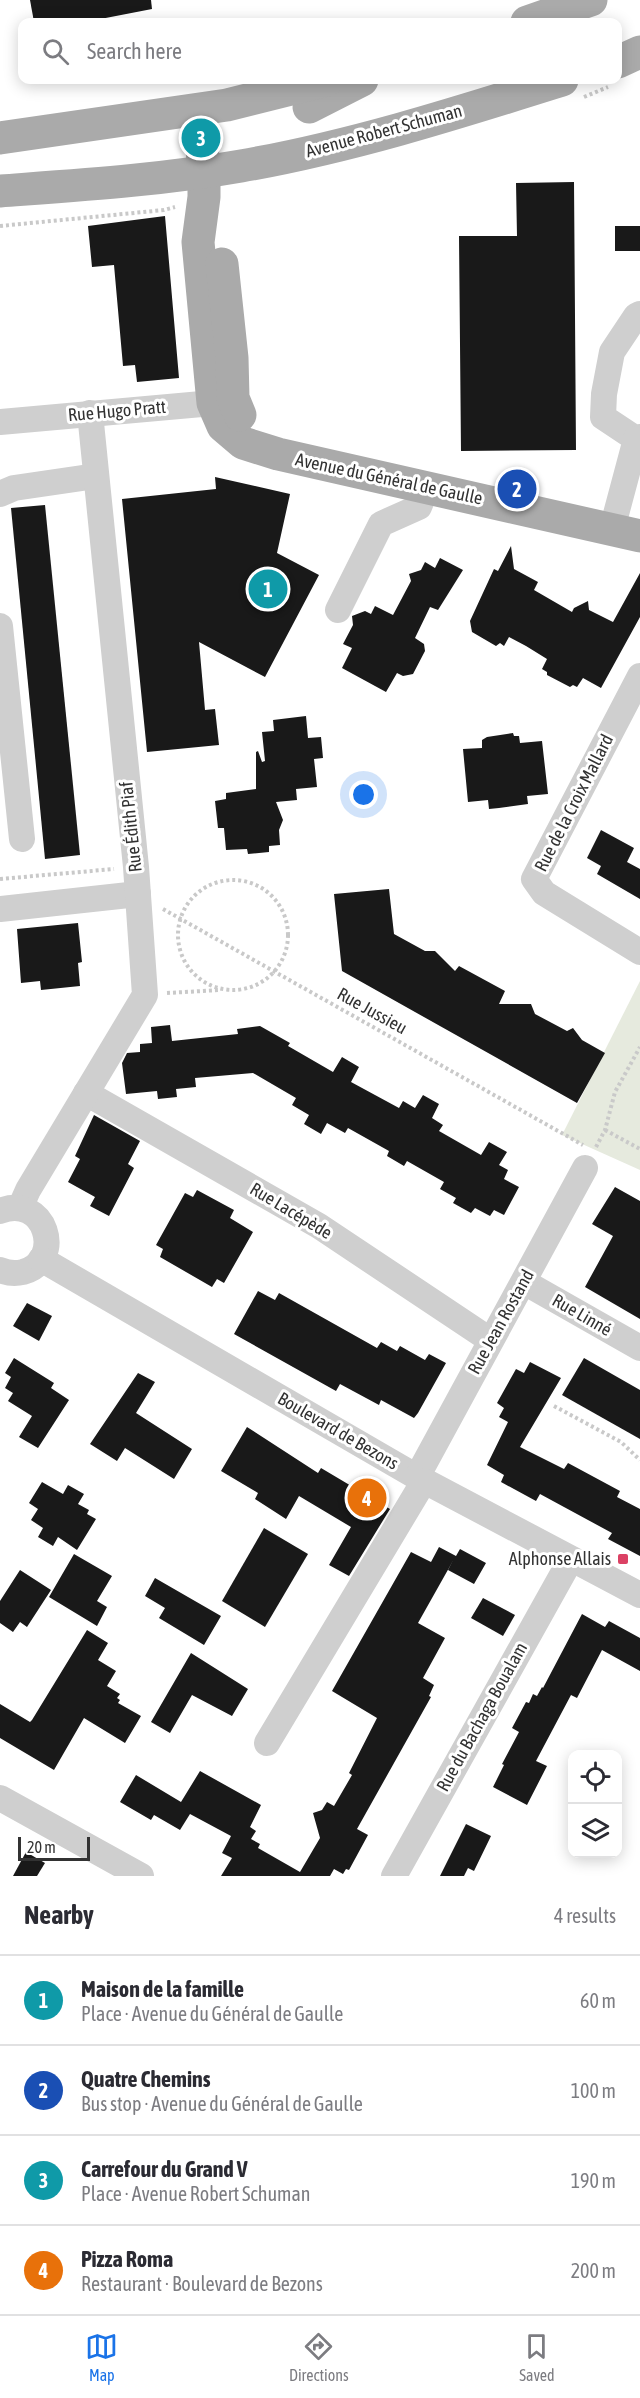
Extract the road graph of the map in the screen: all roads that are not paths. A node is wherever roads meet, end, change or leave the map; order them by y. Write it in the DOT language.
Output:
graph roads {
  1 [pos="591,0"];
  2 [pos="539,18"];
  3 [pos="640,52"];
  4 [pos="622,60"];
  5 [pos="311,84"];
  6 [pos="354,84"];
  7 [pos="549,84"];
  8 [pos="197,124"];
  9 [pos="0,138"];
  10 [pos="204,184"];
  11 [pos="0,191"];
  12 [pos="640,314"];
  13 [pos="223,400"];
  14 [pos="90,413"];
  15 [pos="0,422"];
  16 [pos="638,438"];
  17 [pos="96,476"];
  18 [pos="427,487"];
  19 [pos="0,494"];
  20 [pos="626,533"];
  21 [pos="338,610"];
  22 [pos="0,626"];
  23 [pos="640,676"];
  24 [pos="22,840"];
  25 [pos="138,894"];
  26 [pos="0,909"];
  27 [pos="640,952"];
  28 [pos="86,1093"];
  29 [pos="589,1159"];
  30 [pos="10,1209"];
  31 [pos="41,1259"];
  32 [pos="1,1274"];
  33 [pos="524,1282"];
  34 [pos="490,1340"];
  35 [pos="640,1348"];
  36 [pos="420,1478"];
  37 [pos="571,1558"];
  38 [pos="640,1595"];
  39 [pos="267,1743"];
  40 [pos="0,1798"];
  41 [pos="141,1876"];
  42 [pos="394,1876"];
  1 -- 2 [label="main road"];
  3 -- 4 [label="main road"];
  5 -- 8 [label="main road"];
  6 -- 8 [label="main road"];
  7 -- 10 [label="main road, Avenue Robert Schuman"];
  8 -- 9 [label="main road"];
  8 -- 10 [label="main road"];
  10 -- 11 [label="main road, Avenue Robert Schuman"];
  10 -- 13 [label="main road, Avenue du Général de Gaulle"];
  12 -- 16 [label="street"];
  13 -- 14 [label="street, Rue Hugo Pratt"];
  13 -- 18 [label="main road, Avenue du Général de Gaulle"];
  14 -- 15 [label="street, Rue Hugo Pratt"];
  14 -- 17 [label="street, Rue Édith Piaf"];
  16 -- 20 [label="street"];
  17 -- 19 [label="street"];
  17 -- 25 [label="street, Rue Édith Piaf"];
  18 -- 20 [label="main road, Avenue du Général de Gaulle"];
  18 -- 21 [label="street"];
  22 -- 24 [label="street"];
  23 -- 27 [label="street, Rue de la Croix Mallard"];
  25 -- 26 [label="street"];
  25 -- 28 [label="street, Rue Édith Piaf"];
  28 -- 30 [label="street"];
  28 -- 34 [label="street, Rue Lacépède"];
  29 -- 33 [label="street, Rue Jean Rostand"];
  30 -- 31 [label="street"];
  31 -- 32 [label="street"];
  31 -- 36 [label="street, Boulevard de Bezons"];
  33 -- 34 [label="street, Rue Jean Rostand"];
  33 -- 35 [label="street, Rue Linné"];
  34 -- 36 [label="street, Rue Jean Rostand"];
  36 -- 37 [label="street, Boulevard de Bezons"];
  36 -- 39 [label="street, Rue Jean Rostand"];
  37 -- 38 [label="street, Boulevard de Bezons"];
  37 -- 42 [label="street, Rue du Bachaga Boualam"];
  40 -- 41 [label="street"];
}
